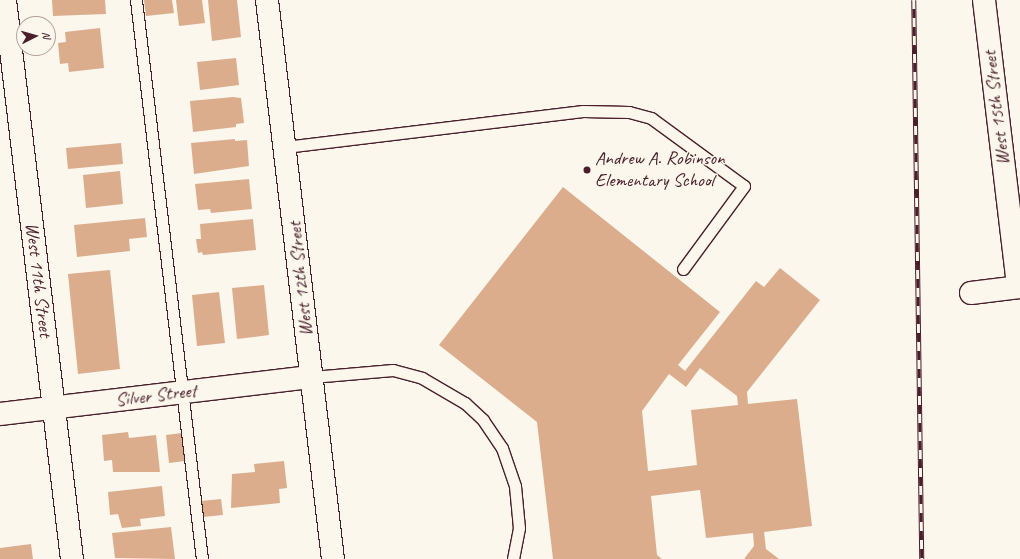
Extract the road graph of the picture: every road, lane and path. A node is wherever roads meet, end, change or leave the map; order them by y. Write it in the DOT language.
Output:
graph roads {
  1 [pos="5,0"];
  2 [pos="136,0"];
  3 [pos="267,0"];
  4 [pos="984,0"];
  5 [pos="285,147"];
  6 [pos="683,269"];
  7 [pos="1019,287"];
  8 [pos="971,293"];
  9 [pos="312,377"];
  10 [pos="182,393"];
  11 [pos="54,408"];
  12 [pos="0,414"];
  13 [pos="72,559"];
  14 [pos="202,559"];
  15 [pos="333,559"];
  16 [pos="513,559"];
  1 -- 11 [label="street, West 11th Street"];
  2 -- 10 [label="lane"];
  3 -- 5 [label="street, West 12th Street"];
  4 -- 7 [label="street, West 15th Street"];
  5 -- 6 [label="lane"];
  5 -- 9 [label="street, West 12th Street"];
  7 -- 8 [label="street"];
  9 -- 10 [label="street, Silver Street"];
  9 -- 15 [label="street, West 12th Street"];
  9 -- 16 [label="lane"];
  10 -- 11 [label="street, Silver Street"];
  10 -- 14 [label="lane"];
  11 -- 12 [label="street, Silver Street"];
  11 -- 13 [label="street, West 11th Street"];
}
